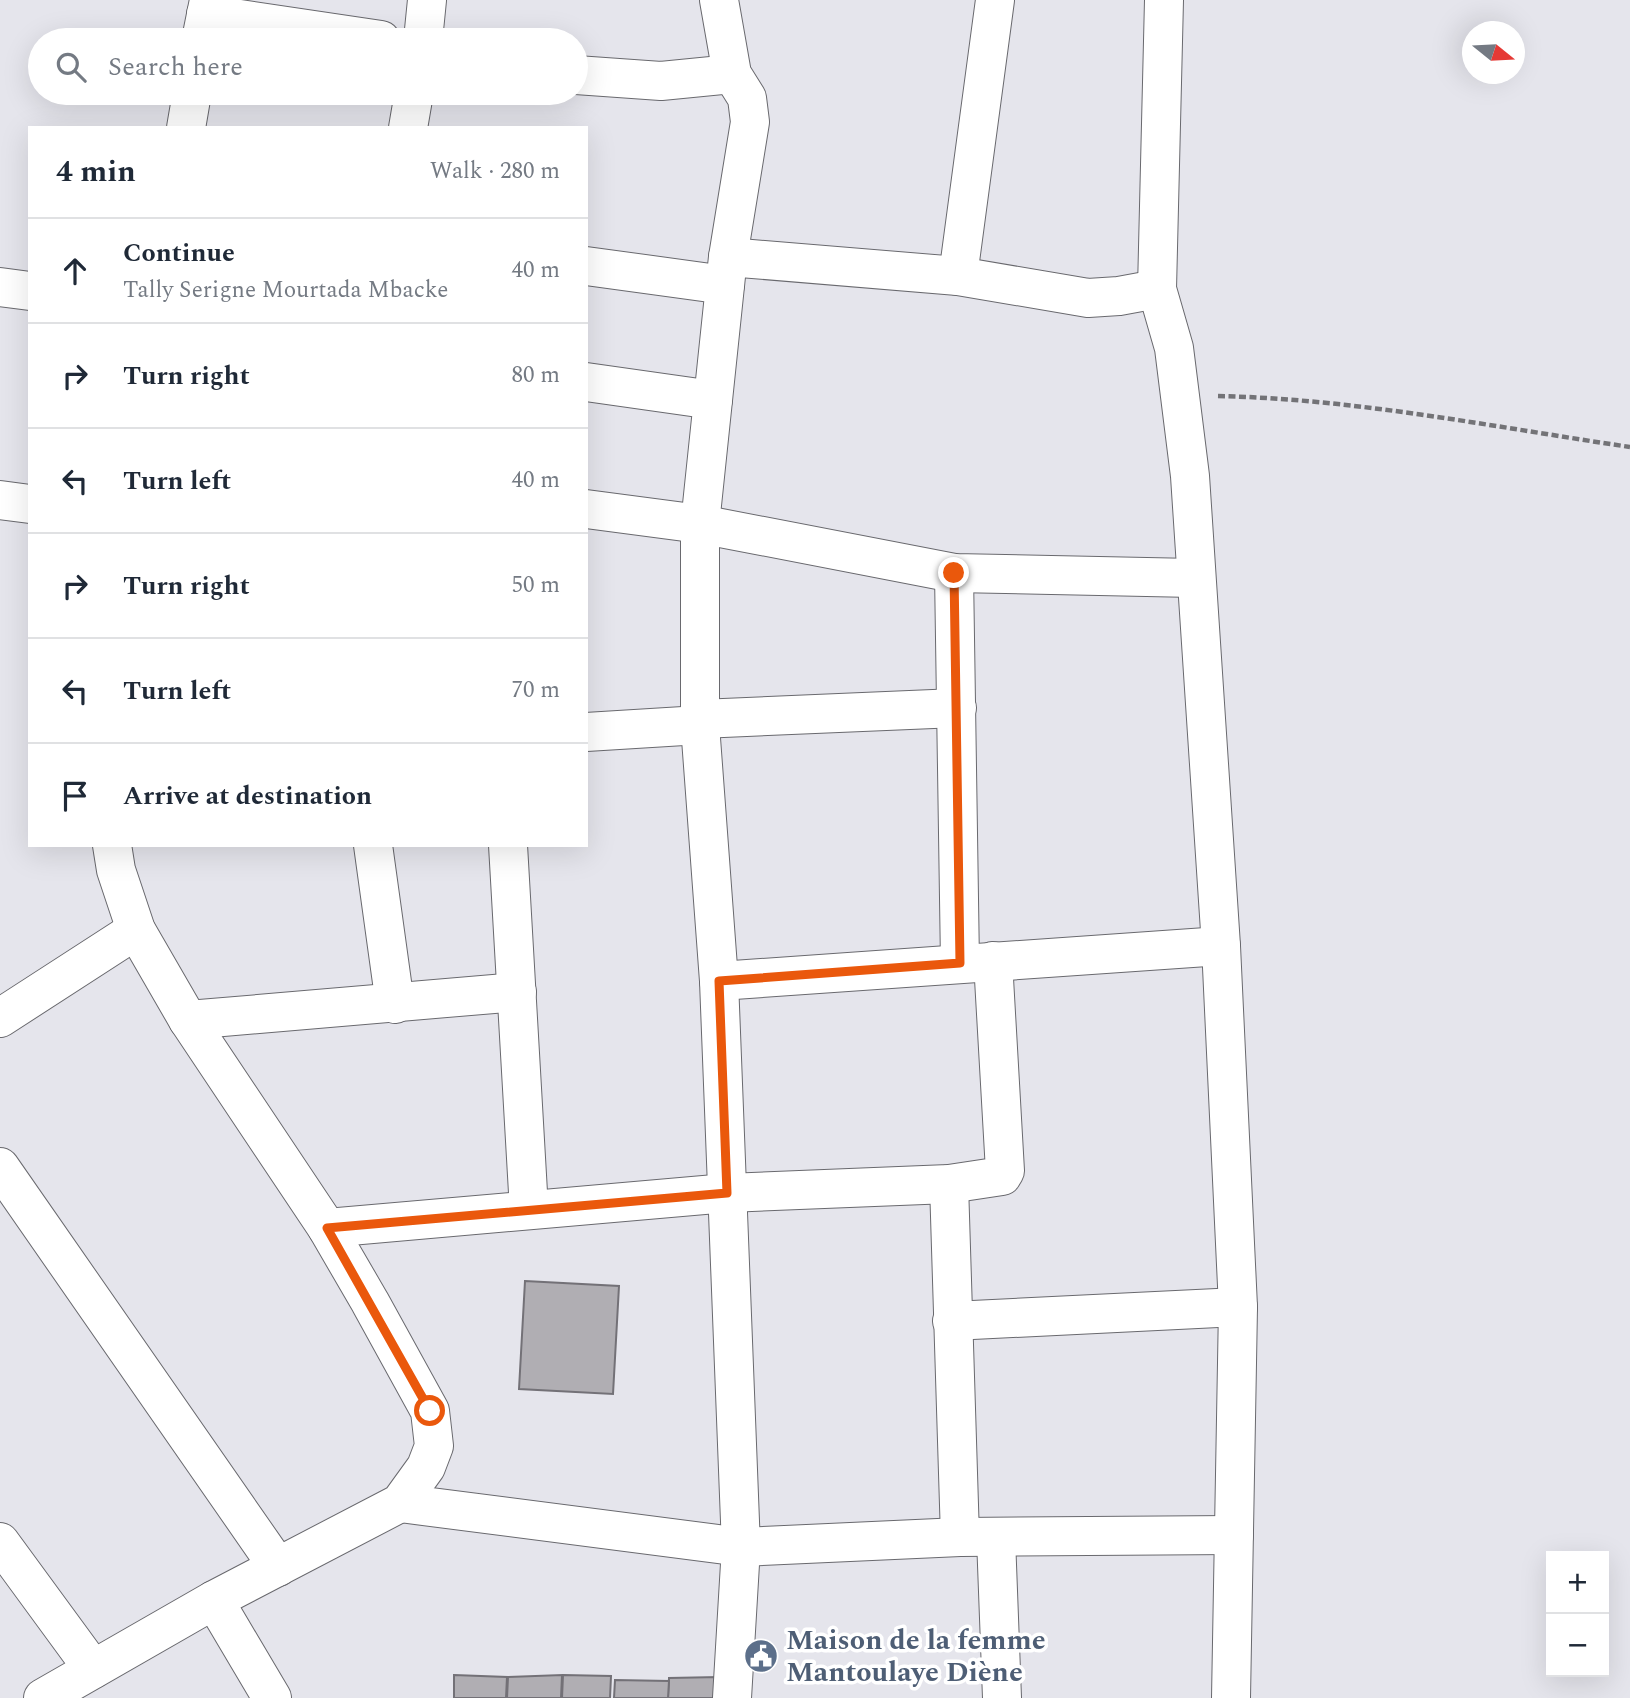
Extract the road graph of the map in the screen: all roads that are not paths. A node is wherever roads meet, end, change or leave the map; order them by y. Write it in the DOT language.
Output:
graph roads {
  1 [pos="427,0"];
  2 [pos="719,0"];
  3 [pos="995,0"];
  4 [pos="1164,0"];
  5 [pos="205,18"];
  6 [pos="285,28"];
  7 [pos="424,28"];
  8 [pos="732,74"];
  9 [pos="588,76"];
  10 [pos="190,105"];
  11 [pos="412,105"];
  12 [pos="186,126"];
  13 [pos="408,126"];
  14 [pos="588,266"];
  15 [pos="726,271"];
  16 [pos="958,276"];
  17 [pos="0,287"];
  18 [pos="1157,289"];
  19 [pos="28,291"];
  20 [pos="588,382"];
  21 [pos="713,400"];
  22 [pos="0,500"];
  23 [pos="28,504"];
  24 [pos="588,509"];
  25 [pos="700,523"];
  26 [pos="954,573"];
  27 [pos="1194,578"];
  28 [pos="957,708"];
  29 [pos="700,722"];
  30 [pos="588,732"];
  31 [pos="112,847"];
  32 [pos="373,847"];
  33 [pos="508,847"];
  34 [pos="136,930"];
  35 [pos="1222,946"];
  36 [pos="976,962"];
  37 [pos="719,981"];
  38 [pos="517,992"];
  39 [pos="395,1004"];
  40 [pos="0,1018"];
  41 [pos="188,1020"];
  42 [pos="0,1167"];
  43 [pos="948,1184"];
  44 [pos="727,1193"];
  45 [pos="529,1210"];
  46 [pos="327,1228"];
  47 [pos="1237,1307"];
  48 [pos="952,1321"];
  49 [pos="401,1503"];
  50 [pos="1234,1535"];
  51 [pos="978,1538"];
  52 [pos="0,1542"];
  53 [pos="741,1547"];
  54 [pos="278,1567"];
  55 [pos="214,1600"];
  56 [pos="93,1669"];
  57 [pos="43,1698"];
  58 [pos="272,1698"];
  59 [pos="733,1698"];
  60 [pos="1002,1698"];
  61 [pos="1231,1698"];
  1 -- 7 [label="street"];
  2 -- 8 [label="street"];
  3 -- 16 [label="street"];
  4 -- 18 [label="street"];
  5 -- 6 [label="street"];
  8 -- 9 [label="street"];
  8 -- 15 [label="street"];
  10 -- 12 [label="street"];
  11 -- 13 [label="street"];
  14 -- 15 [label="street"];
  15 -- 16 [label="street"];
  15 -- 21 [label="street"];
  16 -- 18 [label="street"];
  17 -- 19 [label="street"];
  18 -- 27 [label="street"];
  20 -- 21 [label="street"];
  21 -- 25 [label="street"];
  22 -- 23 [label="street"];
  24 -- 25 [label="street"];
  25 -- 26 [label="street"];
  25 -- 29 [label="street"];
  26 -- 27 [label="street"];
  26 -- 28 [label="street"];
  27 -- 35 [label="street"];
  28 -- 29 [label="street"];
  28 -- 36 [label="street"];
  29 -- 30 [label="street"];
  29 -- 37 [label="street"];
  31 -- 34 [label="street"];
  32 -- 39 [label="street"];
  33 -- 38 [label="street"];
  34 -- 40 [label="street"];
  34 -- 41 [label="street"];
  35 -- 36 [label="street"];
  35 -- 47 [label="street"];
  36 -- 37 [label="street"];
  36 -- 43 [label="street"];
  37 -- 44 [label="street"];
  38 -- 39 [label="street"];
  38 -- 45 [label="street"];
  39 -- 41 [label="street"];
  41 -- 46 [label="street"];
  42 -- 54 [label="street"];
  43 -- 44 [label="street"];
  43 -- 48 [label="street"];
  44 -- 45 [label="street"];
  44 -- 53 [label="street"];
  45 -- 46 [label="street"];
  46 -- 49 [label="street"];
  47 -- 48 [label="street"];
  47 -- 50 [label="street"];
  48 -- 51 [label="street"];
  49 -- 53 [label="street"];
  49 -- 54 [label="street"];
  50 -- 51 [label="street"];
  50 -- 61 [label="street"];
  51 -- 53 [label="street"];
  51 -- 60 [label="street"];
  52 -- 56 [label="street"];
  53 -- 59 [label="street"];
  54 -- 55 [label="street"];
  55 -- 56 [label="street"];
  55 -- 58 [label="street"];
  56 -- 57 [label="street"];
}
